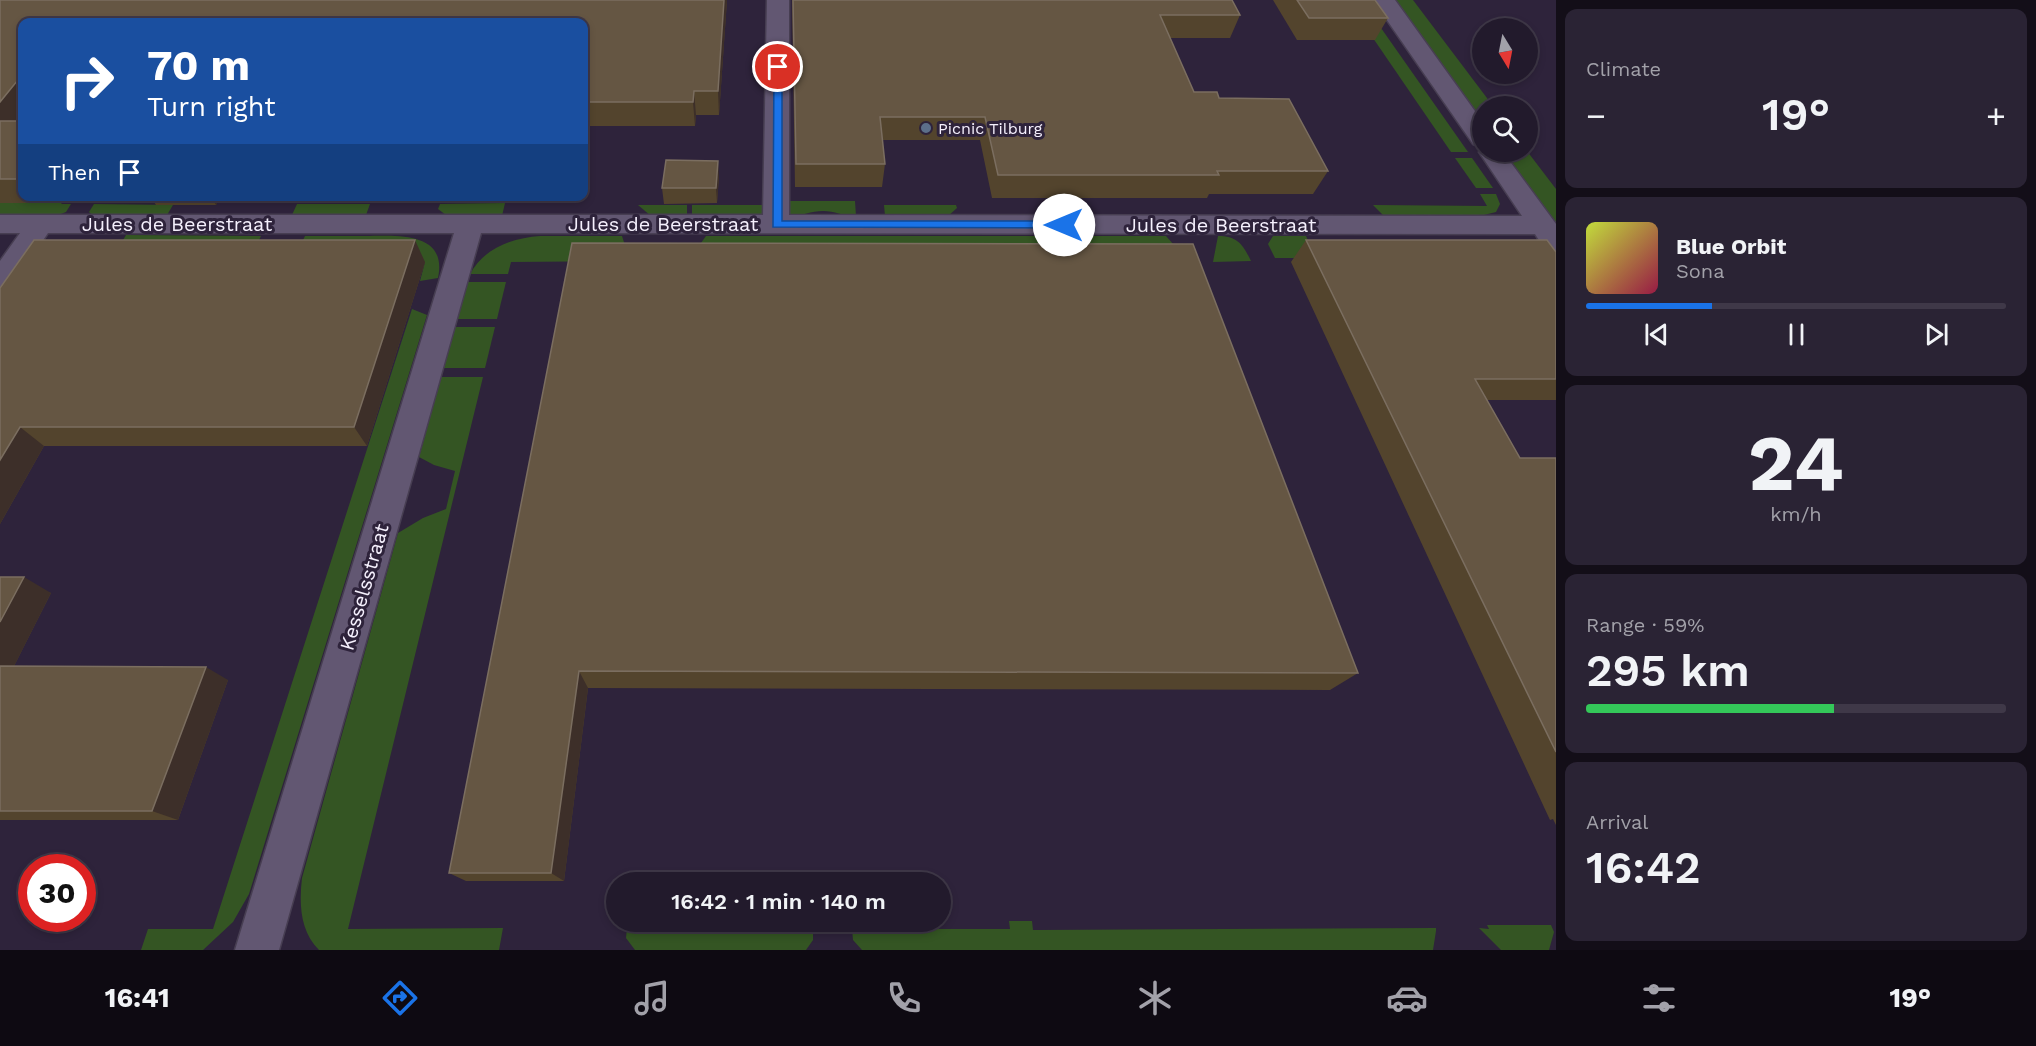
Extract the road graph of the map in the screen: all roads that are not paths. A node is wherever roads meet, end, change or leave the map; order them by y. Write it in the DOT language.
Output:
graph roads {
  1 [pos="778,0"];
  2 [pos="1384,0"];
  3 [pos="1472,125"];
  4 [pos="1498,162"];
  5 [pos="0,224"];
  6 [pos="40,224"];
  7 [pos="470,224"];
  8 [pos="777,224"];
  9 [pos="1549,235"];
  10 [pos="0,282"];
  11 [pos="257,950"];
  1 -- 8 [label="street"];
  2 -- 3 [label="street"];
  4 -- 9 [label="street"];
  5 -- 6 [label="street, Jules de Beerstraat"];
  6 -- 7 [label="street, Jules de Beerstraat"];
  6 -- 10 [label="street"];
  7 -- 8 [label="street, Jules de Beerstraat"];
  7 -- 11 [label="street, Kesselsstraat"];
  8 -- 9 [label="street, Jules de Beerstraat"];
}
